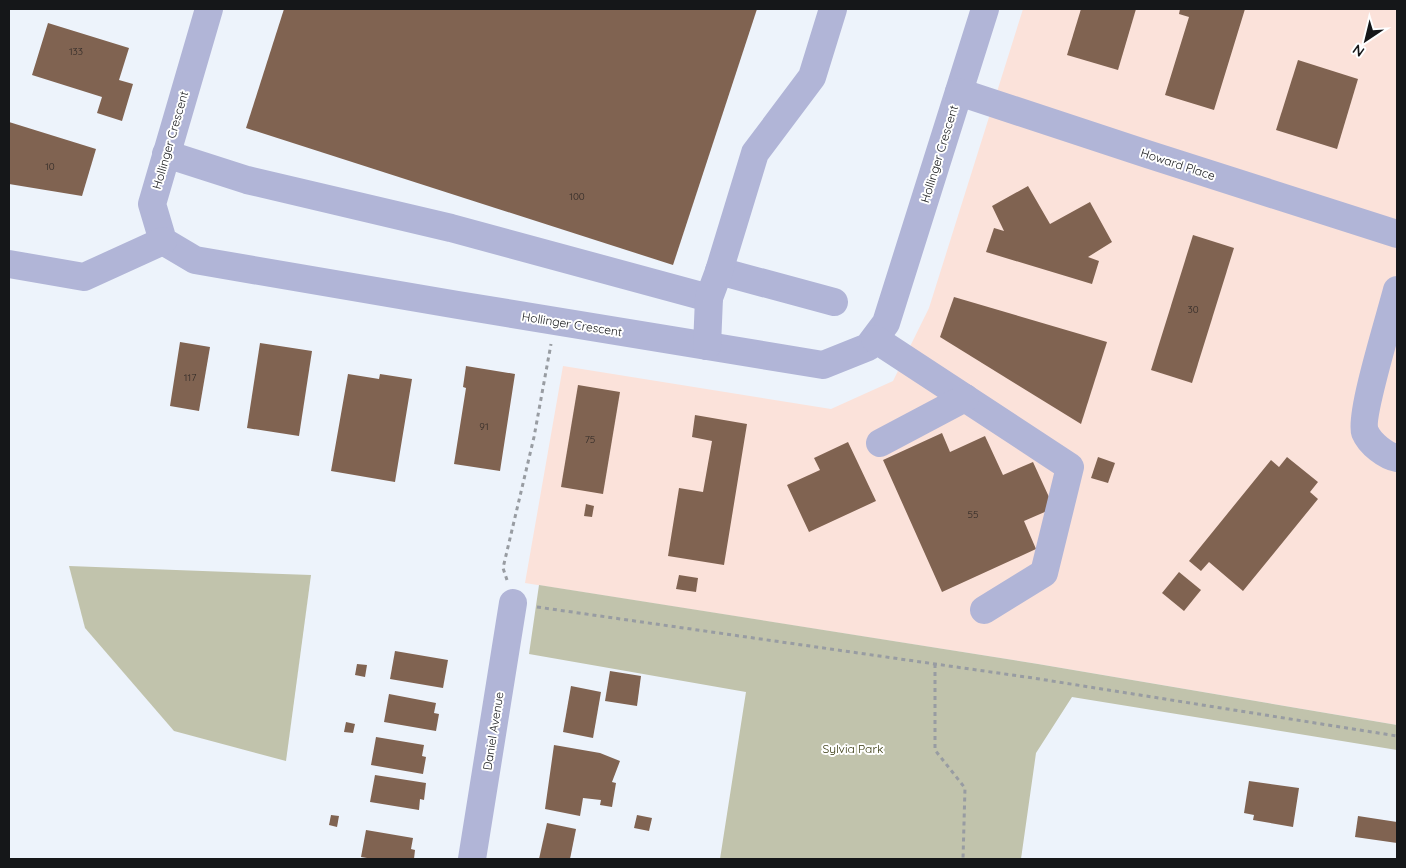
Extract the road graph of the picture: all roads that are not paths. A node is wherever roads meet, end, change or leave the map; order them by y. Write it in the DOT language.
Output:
graph roads {
  1 [pos="209,9"];
  2 [pos="833,9"];
  3 [pos="985,9"];
  4 [pos="959,92"];
  5 [pos="166,154"];
  6 [pos="1397,234"];
  7 [pos="163,241"];
  8 [pos="9,264"];
  9 [pos="719,271"];
  10 [pos="1397,290"];
  11 [pos="709,298"];
  12 [pos="834,302"];
  13 [pos="874,339"];
  14 [pos="707,346"];
  15 [pos="965,398"];
  16 [pos="880,443"];
  17 [pos="1397,458"];
  18 [pos="513,603"];
  19 [pos="984,610"];
  20 [pos="472,859"];
  1 -- 5 [label="street, Hollinger Crescent"];
  2 -- 9 [label="street"];
  3 -- 4 [label="street, Hollinger Crescent"];
  4 -- 6 [label="street, Howard Place"];
  4 -- 13 [label="street, Hollinger Crescent"];
  5 -- 7 [label="street, Hollinger Crescent"];
  5 -- 11 [label="street"];
  7 -- 8 [label="street"];
  7 -- 14 [label="street, Hollinger Crescent"];
  9 -- 11 [label="street"];
  9 -- 12 [label="street"];
  10 -- 17 [label="street"];
  11 -- 14 [label="street"];
  13 -- 14 [label="street, Hollinger Crescent"];
  13 -- 15 [label="street"];
  15 -- 16 [label="street"];
  15 -- 19 [label="street"];
  18 -- 20 [label="street, Daniel Avenue"];
}
